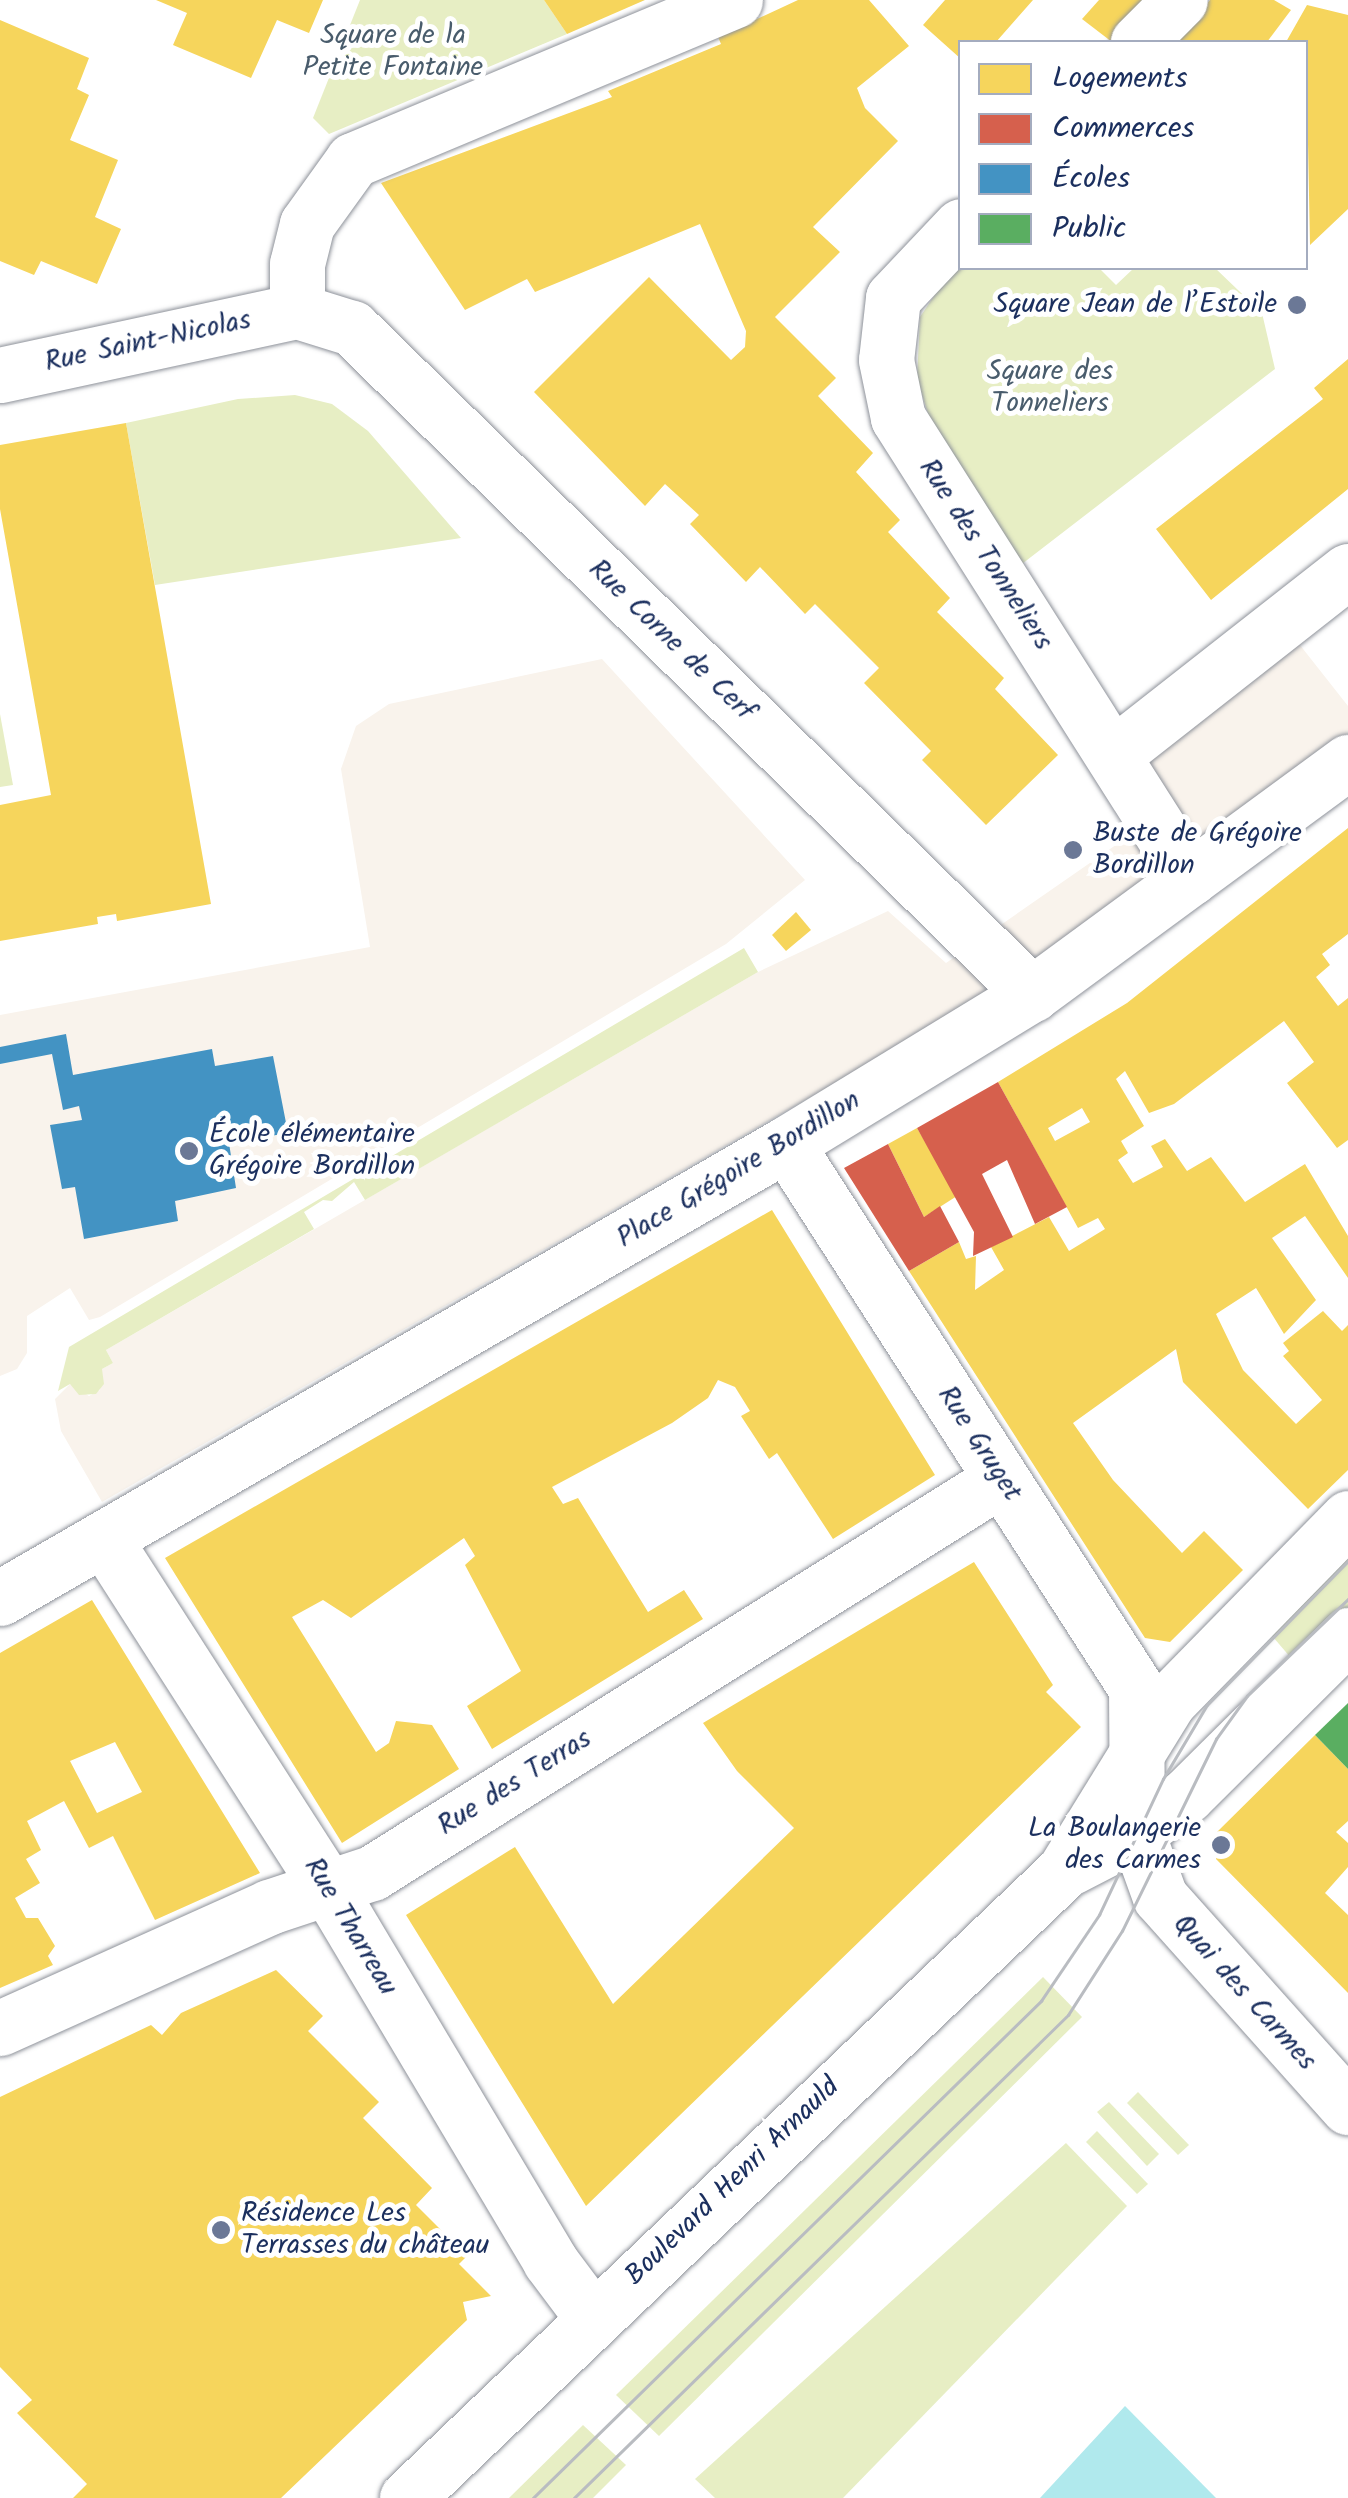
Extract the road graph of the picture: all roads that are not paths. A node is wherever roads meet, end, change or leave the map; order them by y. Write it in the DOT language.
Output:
graph roads {
  1 [pos="735,0"];
  2 [pos="1180,0"];
  3 [pos="1140,40"];
  4 [pos="958,228"];
  5 [pos="297,312"];
  6 [pos="0,374"];
  7 [pos="1348,571"];
  8 [pos="1112,754"];
  9 [pos="1348,762"];
  10 [pos="1190,878"];
  11 [pos="1032,994"];
  12 [pos="786,1144"];
  13 [pos="1001,1479"];
  14 [pos="1348,1518"];
  15 [pos="104,1539"];
  16 [pos="0,1598"];
  17 [pos="1348,1636"];
  18 [pos="1140,1754"];
  19 [pos="1137,1833"];
  20 [pos="1064,1871"];
  21 [pos="328,1888"];
  22 [pos="0,2028"];
  23 [pos="1348,2106"];
  24 [pos="592,2317"];
  25 [pos="407,2498"];
  1 -- 5 [label="street"];
  2 -- 3 [label="street"];
  4 -- 8 [label="street, Rue des Tonneliers"];
  5 -- 6 [label="street, Rue Saint-Nicolas"];
  5 -- 11 [label="street, Rue Corne de Cerf"];
  7 -- 8 [label="street"];
  8 -- 10 [label="street, Rue des Tonneliers"];
  9 -- 10 [label="street, Place Grégoire Bordillon"];
  10 -- 11 [label="street, Place Grégoire Bordillon"];
  11 -- 12 [label="street, Place Grégoire Bordillon"];
  12 -- 13 [label="street, Rue Gruget"];
  12 -- 15 [label="street, Place Grégoire Bordillon"];
  13 -- 18 [label="street, Rue Gruget"];
  13 -- 21 [label="street, Rue des Terras"];
  14 -- 18 [label="street, Boulevard Henri Arnauld"];
  15 -- 16 [label="street, Place Grégoire Bordillon"];
  15 -- 21 [label="street, Rue Tharreau"];
  17 -- 19 [label="street, Boulevard Henri Arnauld"];
  18 -- 19 [label="street, Quai des Carmes"];
  18 -- 20 [label="street, Boulevard Henri Arnauld"];
  19 -- 20 [label="street, Boulevard Henri Arnauld"];
  19 -- 23 [label="street, Quai des Carmes"];
  20 -- 24 [label="street, Boulevard Henri Arnauld"];
  21 -- 22 [label="street, Rue des Terras"];
  21 -- 24 [label="street, Rue Tharreau"];
  24 -- 25 [label="street, Boulevard Henri Arnauld"];
}
